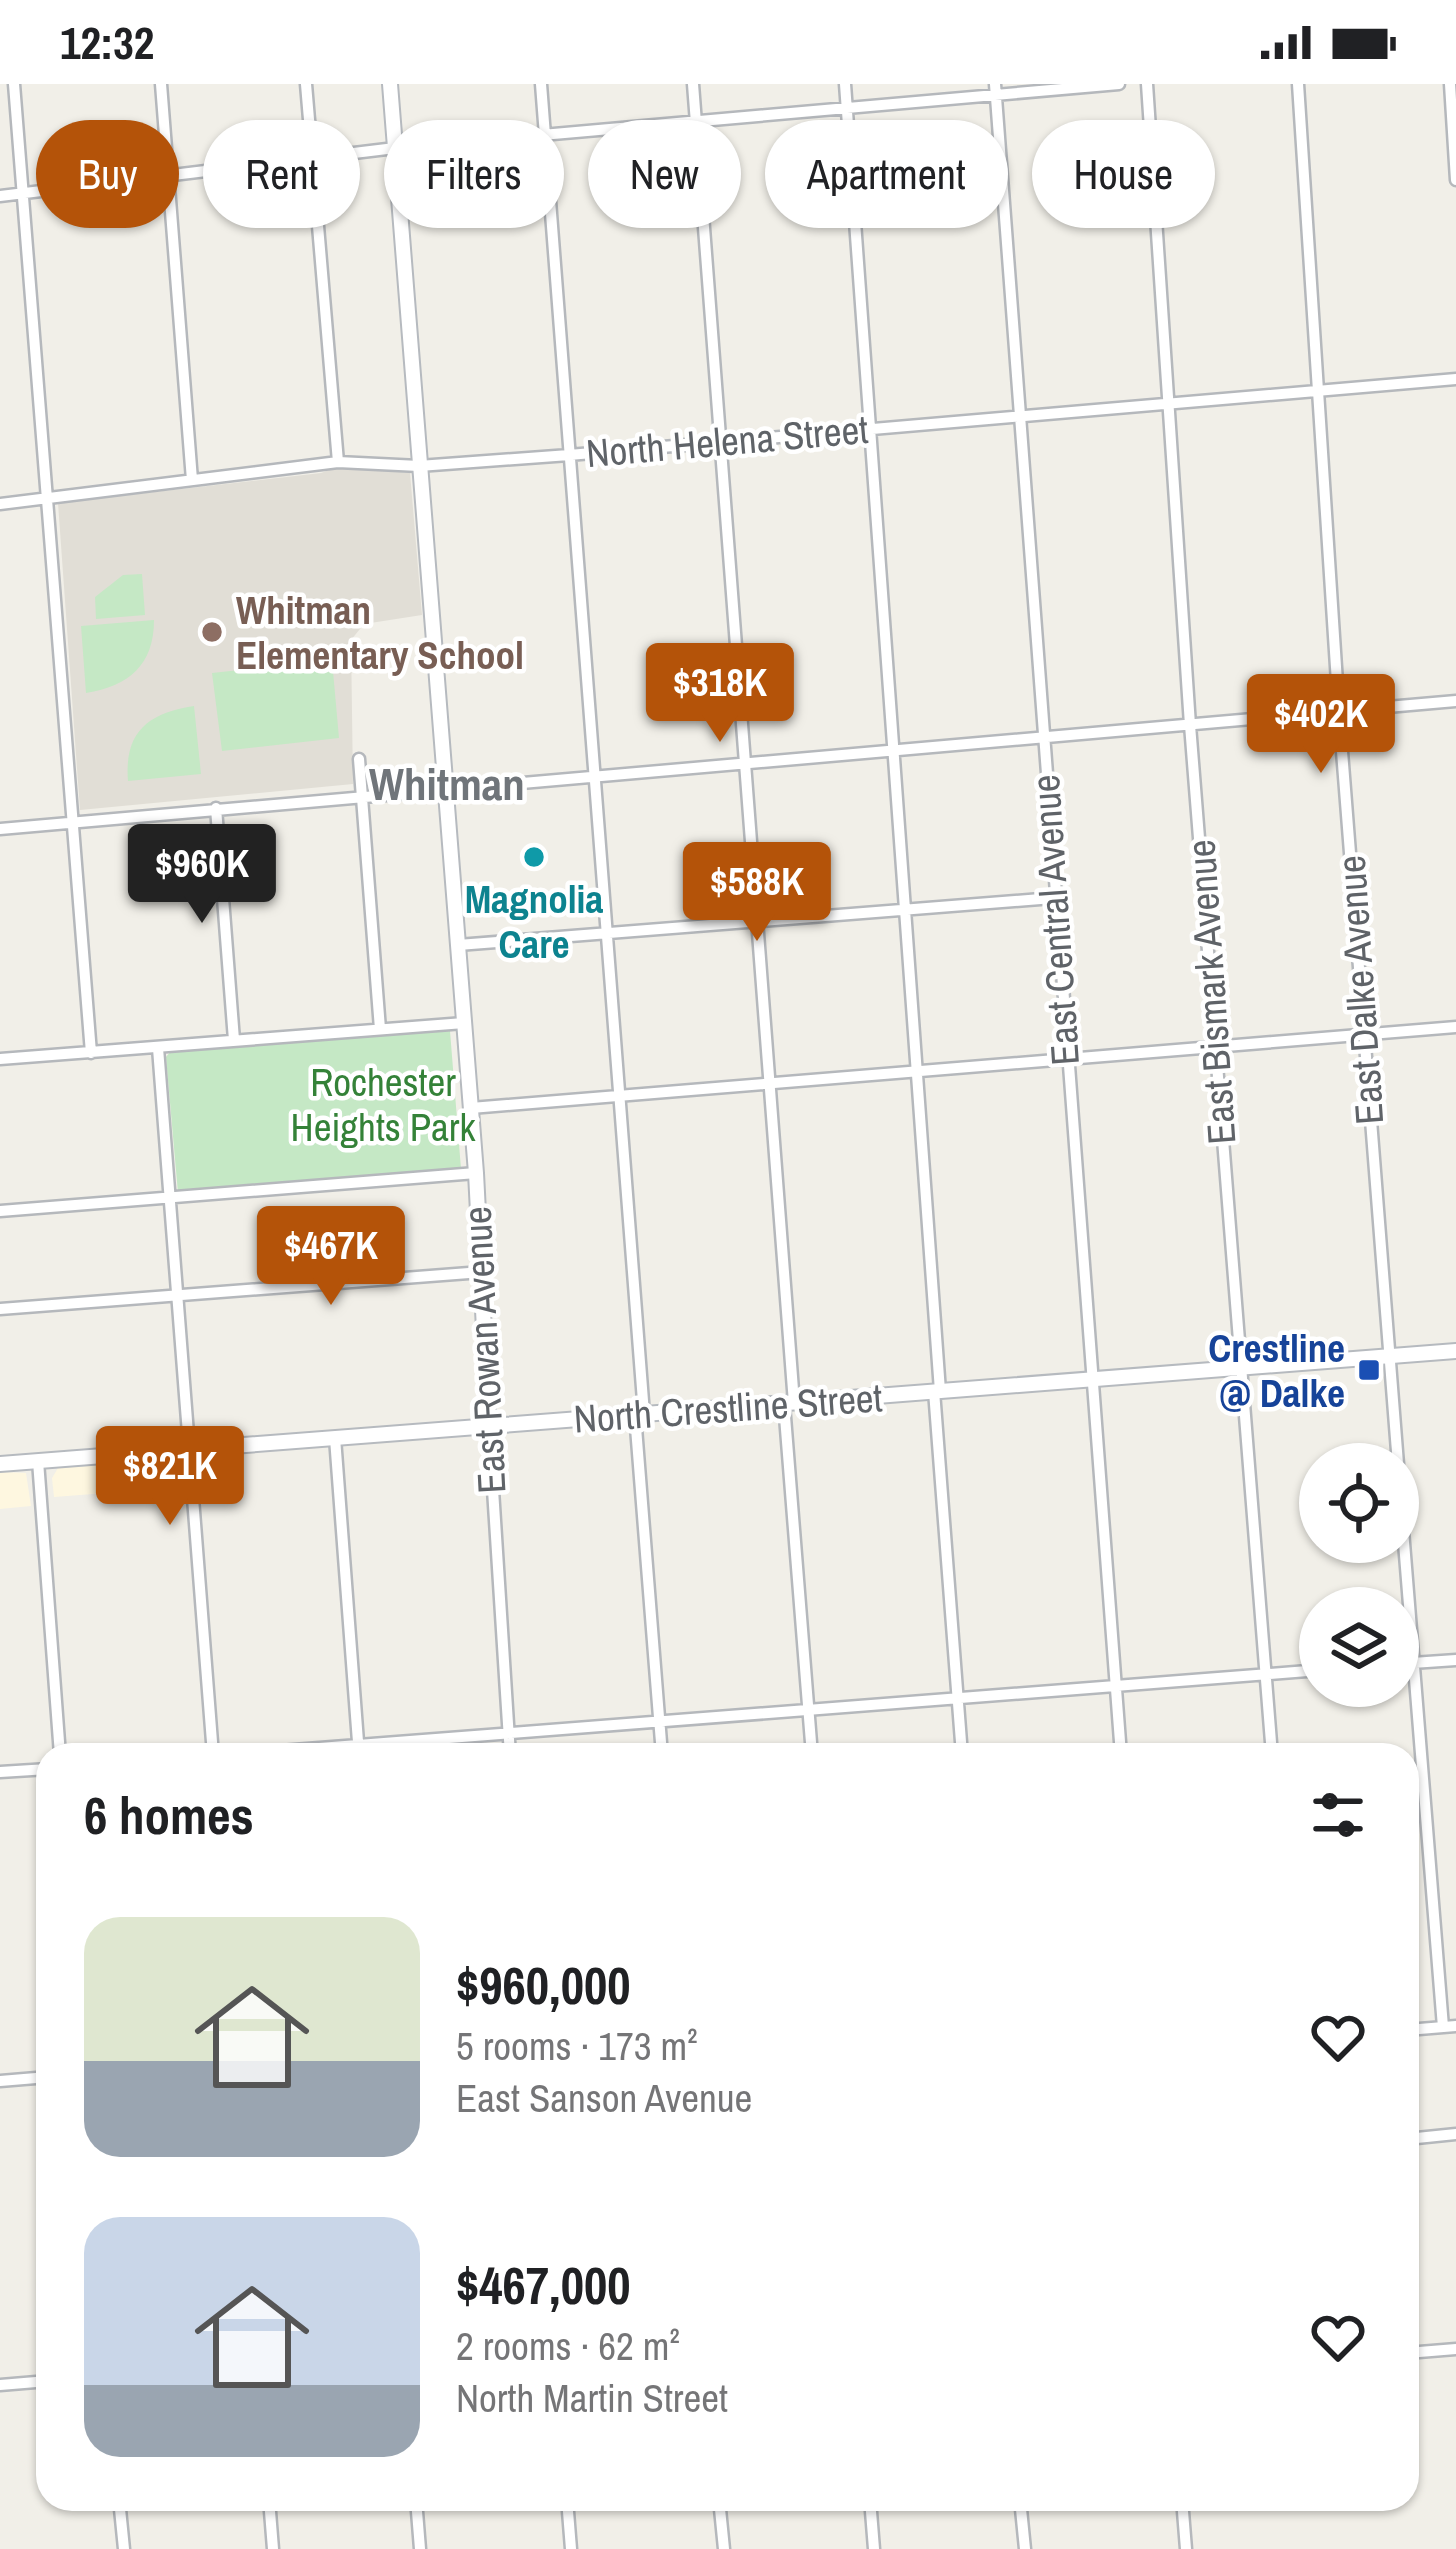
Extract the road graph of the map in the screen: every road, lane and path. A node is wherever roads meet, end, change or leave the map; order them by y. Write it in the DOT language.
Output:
graph roads {
  1 [pos="14,84"];
  2 [pos="161,84"];
  3 [pos="306,84"];
  4 [pos="390,84"];
  5 [pos="541,84"];
  6 [pos="693,84"];
  7 [pos="845,84"];
  8 [pos="1119,84"];
  9 [pos="1147,84"];
  10 [pos="1298,84"];
  11 [pos="1450,84"];
  12 [pos="996,89"];
  13 [pos="847,107"];
  14 [pos="164,120"];
  15 [pos="309,120"];
  16 [pos="393,120"];
  17 [pos="544,120"];
  18 [pos="696,120"];
  19 [pos="1456,180"];
  20 [pos="36,192"];
  21 [pos="24,193"];
  22 [pos="0,196"];
  23 [pos="173,228"];
  24 [pos="319,228"];
  25 [pos="401,228"];
  26 [pos="552,228"];
  27 [pos="704,228"];
  28 [pos="1456,379"];
  29 [pos="1318,391"];
  30 [pos="1169,404"];
  31 [pos="1018,416"];
  32 [pos="871,428"];
  33 [pos="720,442"];
  34 [pos="569,455"];
  35 [pos="338,462"];
  36 [pos="419,466"];
  37 [pos="191,480"];
  38 [pos="48,499"];
  39 [pos="0,504"];
  40 [pos="1456,701"];
  41 [pos="1339,713"];
  42 [pos="1190,725"];
  43 [pos="1041,737"];
  44 [pos="895,748"];
  45 [pos="359,759"];
  46 [pos="744,761"];
  47 [pos="595,773"];
  48 [pos="445,787"];
  49 [pos="362,794"];
  50 [pos="216,808"];
  51 [pos="70,822"];
  52 [pos="0,829"];
  53 [pos="1053,898"];
  54 [pos="907,909"];
  55 [pos="756,921"];
  56 [pos="606,932"];
  57 [pos="458,945"];
  58 [pos="464,1023"];
  59 [pos="1456,1027"];
  60 [pos="380,1029"];
  61 [pos="1364,1035"];
  62 [pos="234,1040"];
  63 [pos="1214,1046"];
  64 [pos="158,1048"];
  65 [pos="91,1052"];
  66 [pos="1066,1058"];
  67 [pos="0,1059"];
  68 [pos="920,1069"];
  69 [pos="768,1081"];
  70 [pos="619,1093"];
  71 [pos="470,1108"];
  72 [pos="476,1173"];
  73 [pos="169,1198"];
  74 [pos="0,1211"];
  75 [pos="482,1272"];
  76 [pos="176,1297"];
  77 [pos="0,1310"];
  78 [pos="1456,1351"];
  79 [pos="1389,1356"];
  80 [pos="1240,1368"];
  81 [pos="1090,1379"];
  82 [pos="937,1391"];
  83 [pos="789,1403"];
  84 [pos="640,1414"];
  85 [pos="489,1427"];
  86 [pos="335,1438"];
  87 [pos="1396,1443"];
  88 [pos="188,1449"];
  89 [pos="38,1461"];
  90 [pos="0,1464"];
  91 [pos="1456,1660"];
  92 [pos="1419,1663"];
  93 [pos="1299,1672"];
  94 [pos="1265,1674"];
  95 [pos="1115,1686"];
  96 [pos="958,1699"];
  97 [pos="1418,1707"];
  98 [pos="809,1710"];
  99 [pos="659,1721"];
  100 [pos="508,1733"];
  101 [pos="60,1743"];
  102 [pos="212,1743"];
  103 [pos="358,1743"];
  104 [pos="420,1743"];
  105 [pos="509,1743"];
  106 [pos="661,1743"];
  107 [pos="811,1743"];
  108 [pos="961,1743"];
  109 [pos="1120,1743"];
  110 [pos="1270,1743"];
  111 [pos="36,1769"];
  112 [pos="0,1772"];
  113 [pos="1450,2026"];
  114 [pos="1419,2029"];
  115 [pos="36,2078"];
  116 [pos="0,2081"];
  117 [pos="1456,2134"];
  118 [pos="1419,2138"];
  119 [pos="1456,2349"];
  120 [pos="1419,2352"];
  121 [pos="36,2382"];
  122 [pos="0,2385"];
  123 [pos="120,2511"];
  124 [pos="270,2511"];
  125 [pos="417,2511"];
  126 [pos="568,2511"];
  127 [pos="720,2511"];
  128 [pos="871,2511"];
  129 [pos="1022,2511"];
  130 [pos="1183,2511"];
  131 [pos="124,2549"];
  132 [pos="273,2549"];
  133 [pos="420,2549"];
  134 [pos="572,2549"];
  135 [pos="724,2549"];
  136 [pos="874,2549"];
  137 [pos="1024,2549"];
  138 [pos="1186,2549"];
  1 -- 21 [label="street"];
  2 -- 14 [label="street"];
  3 -- 15 [label="street"];
  4 -- 16 [label="main road, East Rowan Avenue"];
  5 -- 17 [label="street"];
  6 -- 18 [label="street"];
  7 -- 13 [label="street"];
  8 -- 12 [label="street"];
  9 -- 30 [label="street, East Bismark Avenue"];
  10 -- 29 [label="street, East Dalke Avenue"];
  11 -- 19 [label="street"];
  12 -- 13 [label="street"];
  12 -- 31 [label="street, East Central Avenue"];
  13 -- 18 [label="street"];
  13 -- 32 [label="street"];
  20 -- 21 [label="street"];
  21 -- 22 [label="street"];
  21 -- 38 [label="street"];
  23 -- 37 [label="street"];
  24 -- 35 [label="street"];
  25 -- 36 [label="main road, East Rowan Avenue"];
  26 -- 34 [label="street"];
  27 -- 33 [label="street"];
  28 -- 29 [label="street, North Helena Street"];
  29 -- 30 [label="street, North Helena Street"];
  29 -- 41 [label="street, East Dalke Avenue"];
  30 -- 31 [label="street, North Helena Street"];
  30 -- 42 [label="street, East Bismark Avenue"];
  31 -- 32 [label="street, North Helena Street"];
  31 -- 43 [label="street, East Central Avenue"];
  32 -- 33 [label="street, North Helena Street"];
  32 -- 44 [label="street"];
  33 -- 34 [label="street, North Helena Street"];
  33 -- 46 [label="street"];
  34 -- 36 [label="street, North Helena Street"];
  34 -- 47 [label="street"];
  35 -- 36 [label="street, North Helena Street"];
  35 -- 37 [label="street, North Helena Street"];
  36 -- 48 [label="main road, East Rowan Avenue"];
  37 -- 38 [label="street, North Helena Street"];
  38 -- 39 [label="street, North Helena Street"];
  38 -- 51 [label="street"];
  40 -- 41 [label="street"];
  41 -- 42 [label="street"];
  41 -- 61 [label="street, East Dalke Avenue"];
  42 -- 43 [label="street"];
  42 -- 63 [label="street, East Bismark Avenue"];
  43 -- 44 [label="street"];
  43 -- 53 [label="street, East Central Avenue"];
  44 -- 46 [label="street"];
  44 -- 54 [label="street"];
  45 -- 49 [label="street"];
  46 -- 47 [label="street"];
  46 -- 55 [label="street"];
  47 -- 48 [label="street"];
  47 -- 56 [label="street"];
  48 -- 49 [label="street"];
  48 -- 57 [label="main road, East Rowan Avenue"];
  49 -- 50 [label="street"];
  49 -- 60 [label="street"];
  50 -- 51 [label="street"];
  50 -- 62 [label="street"];
  51 -- 52 [label="street"];
  51 -- 65 [label="street"];
  53 -- 54 [label="street"];
  53 -- 66 [label="street, East Central Avenue"];
  54 -- 55 [label="street"];
  54 -- 68 [label="street"];
  55 -- 56 [label="street"];
  55 -- 69 [label="street"];
  56 -- 57 [label="street"];
  56 -- 70 [label="street"];
  57 -- 58 [label="main road, East Rowan Avenue"];
  58 -- 60 [label="street"];
  58 -- 71 [label="main road, East Rowan Avenue"];
  59 -- 61 [label="street"];
  60 -- 62 [label="street"];
  61 -- 63 [label="street"];
  61 -- 79 [label="street, East Dalke Avenue"];
  62 -- 64 [label="street"];
  63 -- 66 [label="street"];
  63 -- 80 [label="street, East Bismark Avenue"];
  64 -- 65 [label="street"];
  64 -- 73 [label="street"];
  65 -- 67 [label="street"];
  66 -- 68 [label="street"];
  66 -- 81 [label="street, East Central Avenue"];
  68 -- 69 [label="street"];
  68 -- 82 [label="street"];
  69 -- 70 [label="street"];
  69 -- 83 [label="street"];
  70 -- 71 [label="street"];
  70 -- 84 [label="street"];
  71 -- 72 [label="main road, East Rowan Avenue"];
  72 -- 73 [label="street"];
  72 -- 75 [label="main road, East Rowan Avenue"];
  73 -- 74 [label="street"];
  73 -- 76 [label="street"];
  75 -- 76 [label="street"];
  75 -- 85 [label="main road, East Rowan Avenue"];
  76 -- 77 [label="street"];
  76 -- 88 [label="street"];
  78 -- 79 [label="main road, North Crestline Street"];
  79 -- 80 [label="main road, North Crestline Street"];
  79 -- 87 [label="street, East Dalke Avenue"];
  80 -- 81 [label="main road, North Crestline Street"];
  80 -- 94 [label="street, East Bismark Avenue"];
  81 -- 82 [label="main road, North Crestline Street"];
  81 -- 95 [label="street, East Central Avenue"];
  82 -- 83 [label="main road, North Crestline Street"];
  82 -- 96 [label="street"];
  83 -- 84 [label="main road, North Crestline Street"];
  83 -- 98 [label="street"];
  84 -- 85 [label="main road, North Crestline Street"];
  84 -- 99 [label="street"];
  85 -- 86 [label="main road, North Crestline Street"];
  85 -- 100 [label="street, East Rowan Avenue"];
  86 -- 88 [label="main road, North Crestline Street"];
  86 -- 103 [label="street"];
  88 -- 89 [label="main road, North Crestline Street"];
  88 -- 102 [label="street"];
  89 -- 90 [label="main road, North Crestline Street"];
  89 -- 101 [label="street"];
  91 -- 92 [label="street"];
  93 -- 94 [label="street"];
  94 -- 95 [label="street"];
  94 -- 110 [label="street, East Bismark Avenue"];
  95 -- 96 [label="street"];
  95 -- 109 [label="street, East Central Avenue"];
  96 -- 98 [label="street"];
  96 -- 108 [label="street"];
  97 -- 113 [label="street, East Dalke Avenue"];
  98 -- 99 [label="street"];
  98 -- 107 [label="street"];
  99 -- 100 [label="street"];
  99 -- 106 [label="street"];
  100 -- 104 [label="street"];
  100 -- 105 [label="street, East Rowan Avenue"];
  111 -- 112 [label="street"];
  113 -- 114 [label="street"];
  115 -- 116 [label="street"];
  117 -- 118 [label="street"];
  119 -- 120 [label="street"];
  121 -- 122 [label="street"];
  123 -- 131 [label="street"];
  124 -- 132 [label="street"];
  125 -- 133 [label="street"];
  126 -- 134 [label="street"];
  127 -- 135 [label="street"];
  128 -- 136 [label="street"];
  129 -- 137 [label="street"];
  130 -- 138 [label="street"];
}
